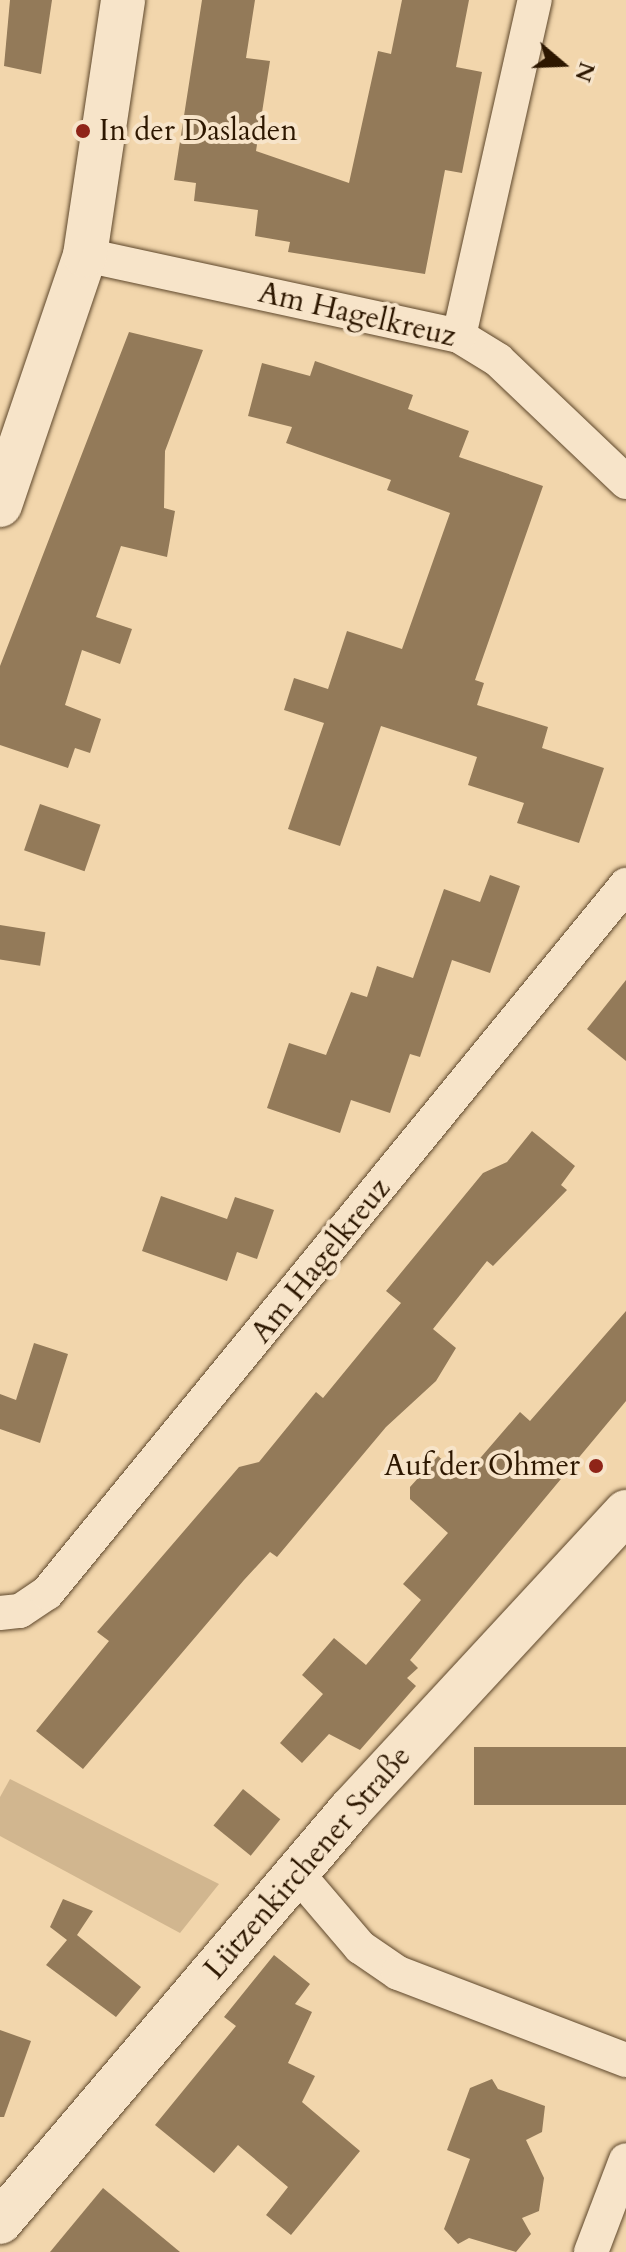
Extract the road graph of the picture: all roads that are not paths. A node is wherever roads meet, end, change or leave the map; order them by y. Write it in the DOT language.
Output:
graph roads {
  1 [pos="123,0"];
  2 [pos="535,0"];
  3 [pos="85,255"];
  4 [pos="459,336"];
  5 [pos="626,482"];
  6 [pos="0,505"];
  7 [pos="626,885"];
  8 [pos="626,1512"];
  9 [pos="0,1613"];
  10 [pos="296,1872"];
  11 [pos="626,2060"];
  12 [pos="626,2160"];
  13 [pos="0,2222"];
  14 [pos="591,2252"];
  1 -- 3 [label="main road"];
  2 -- 4 [label="street"];
  3 -- 4 [label="street, Am Hagelkreuz"];
  3 -- 6 [label="main road"];
  4 -- 5 [label="street, Am Hagelkreuz"];
  7 -- 9 [label="street, Am Hagelkreuz"];
  8 -- 10 [label="main road, Lützenkirchener Straße"];
  10 -- 11 [label="street"];
  10 -- 13 [label="main road, Lützenkirchener Straße"];
  12 -- 14 [label="street"];
}
